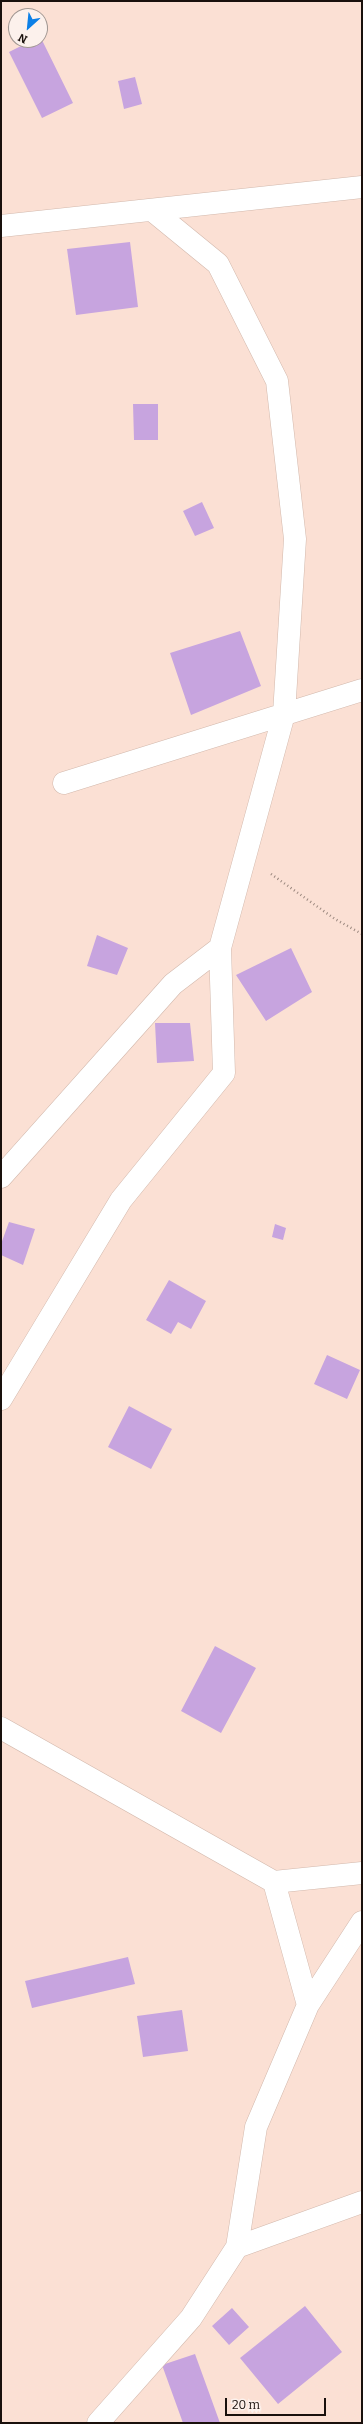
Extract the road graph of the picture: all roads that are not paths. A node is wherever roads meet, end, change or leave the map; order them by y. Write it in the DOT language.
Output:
graph roads {
  1 [pos="362,187"];
  2 [pos="152,210"];
  3 [pos="1,226"];
  4 [pos="362,690"];
  5 [pos="284,714"];
  6 [pos="64,783"];
  7 [pos="220,948"];
  8 [pos="1,1177"];
  9 [pos="1,1399"];
  10 [pos="1,1728"];
  11 [pos="362,1874"];
  12 [pos="274,1882"];
  13 [pos="362,1922"];
  14 [pos="308,2005"];
  15 [pos="362,2202"];
  16 [pos="237,2247"];
  17 [pos="107,2419"];
  1 -- 2 [label="street"];
  2 -- 3 [label="street"];
  2 -- 5 [label="street"];
  4 -- 5 [label="street"];
  5 -- 6 [label="street"];
  5 -- 7 [label="street"];
  7 -- 8 [label="street"];
  7 -- 9 [label="street"];
  10 -- 12 [label="street"];
  11 -- 12 [label="street"];
  12 -- 14 [label="street"];
  13 -- 14 [label="street"];
  14 -- 16 [label="street"];
  15 -- 16 [label="street"];
  16 -- 17 [label="street"];
}
